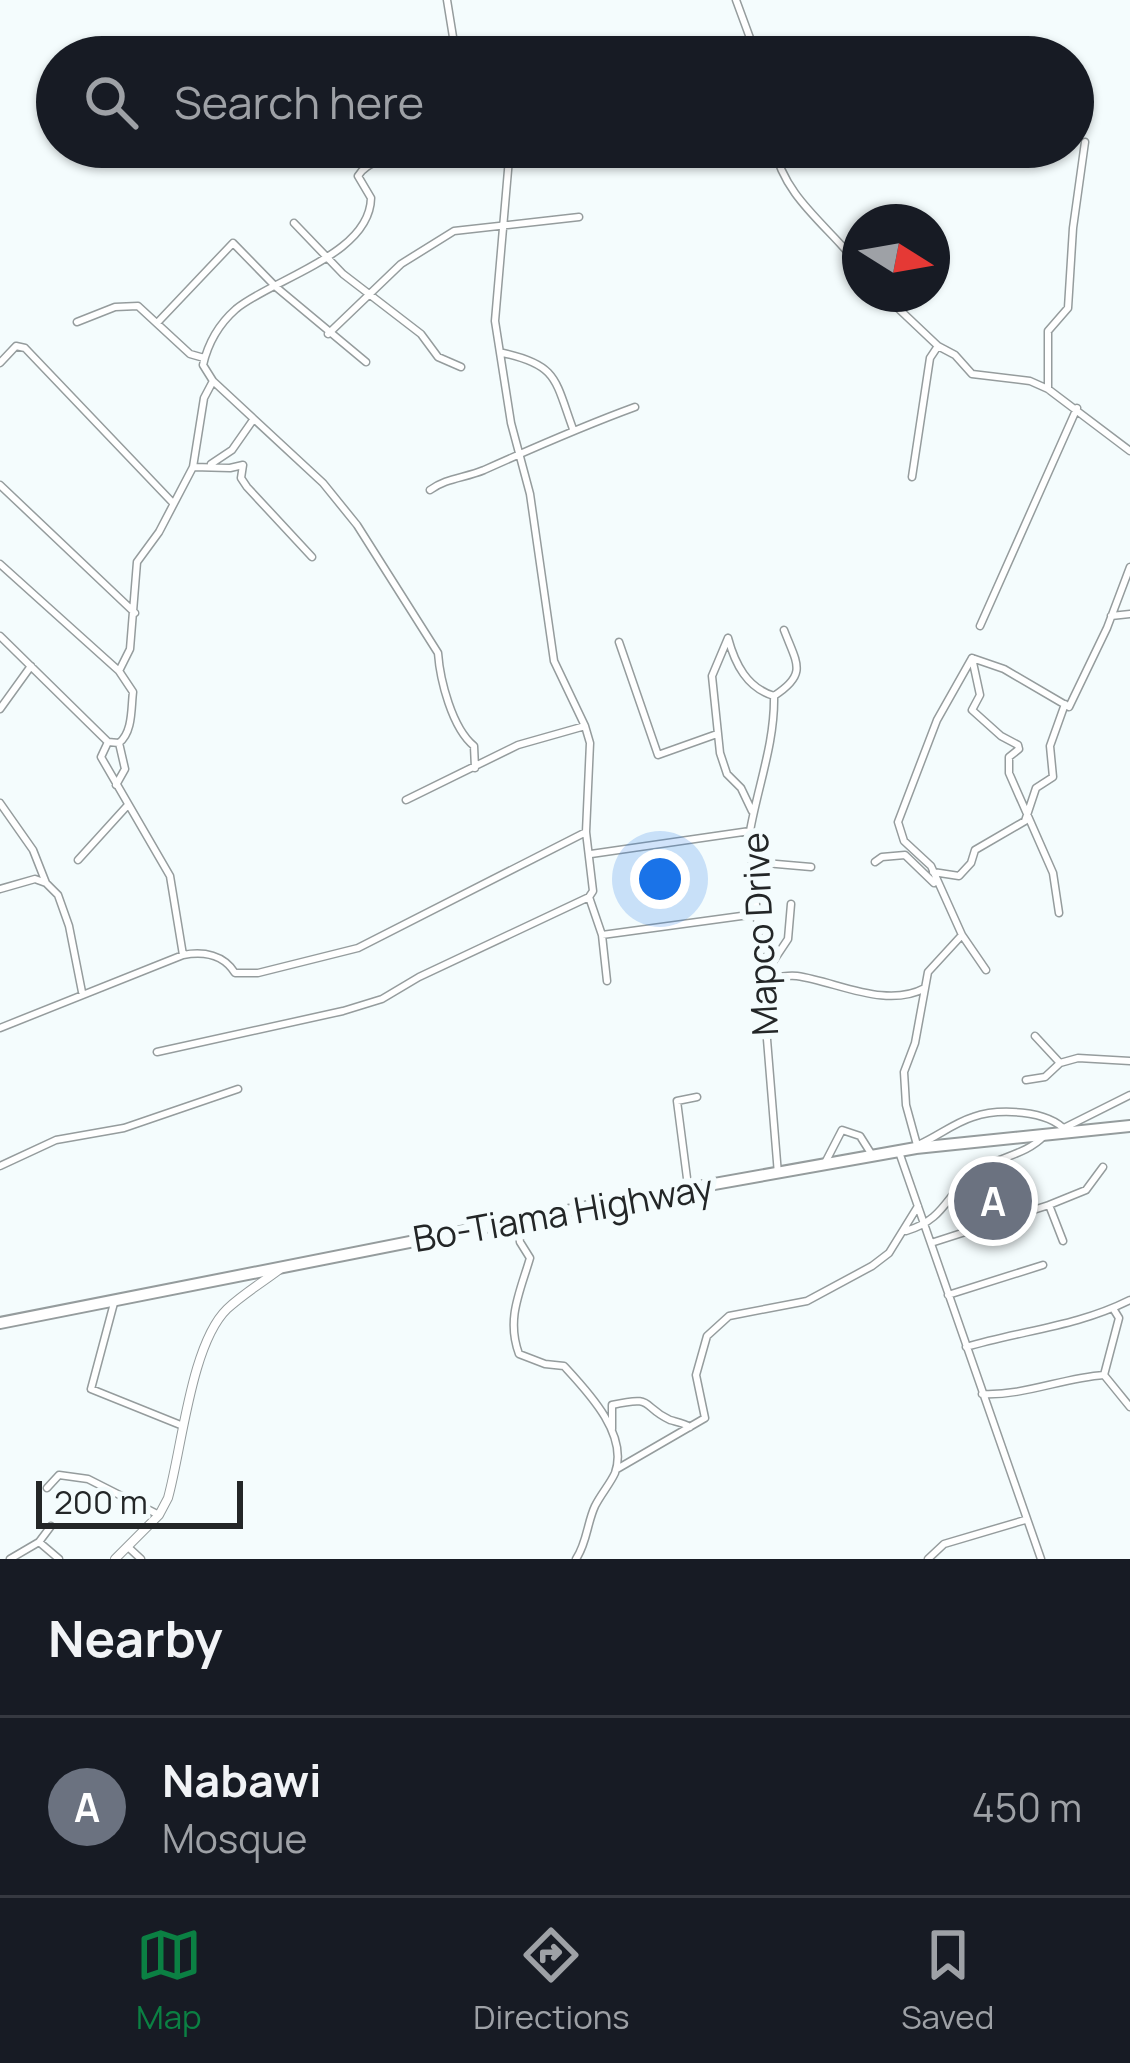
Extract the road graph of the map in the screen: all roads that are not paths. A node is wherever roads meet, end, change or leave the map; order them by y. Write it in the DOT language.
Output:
graph roads {
  1 [pos="447,0"];
  2 [pos="736,0"];
  3 [pos="454,36"];
  4 [pos="750,36"];
  5 [pos="363,168"];
  6 [pos="508,168"];
  7 [pos="779,168"];
  8 [pos="1081,168"];
  9 [pos="579,218"];
  10 [pos="294,223"];
  11 [pos="504,226"];
  12 [pos="842,248"];
  13 [pos="326,257"];
  14 [pos="276,287"];
  15 [pos="369,293"];
  16 [pos="902,312"];
  17 [pos="76,322"];
  18 [pos="158,322"];
  19 [pos="328,334"];
  20 [pos="938,346"];
  21 [pos="503,353"];
  22 [pos="204,358"];
  23 [pos="365,362"];
  24 [pos="0,363"];
  25 [pos="461,367"];
  26 [pos="213,381"];
  27 [pos="1048,389"];
  28 [pos="635,406"];
  29 [pos="1077,408"];
  30 [pos="253,420"];
  31 [pos="573,429"];
  32 [pos="1130,451"];
  33 [pos="519,453"];
  34 [pos="208,465"];
  35 [pos="194,467"];
  36 [pos="912,477"];
  37 [pos="0,485"];
  38 [pos="430,490"];
  39 [pos="172,502"];
  40 [pos="312,556"];
  41 [pos="0,564"];
  42 [pos="1130,566"];
  43 [pos="135,613"];
  44 [pos="1130,614"];
  45 [pos="1112,616"];
  46 [pos="980,626"];
  47 [pos="784,630"];
  48 [pos="0,636"];
  49 [pos="619,642"];
  50 [pos="972,658"];
  51 [pos="32,666"];
  52 [pos="119,670"];
  53 [pos="774,696"];
  54 [pos="1065,704"];
  55 [pos="0,709"];
  56 [pos="585,726"];
  57 [pos="719,734"];
  58 [pos="108,742"];
  59 [pos="119,743"];
  60 [pos="475,768"];
  61 [pos="115,785"];
  62 [pos="406,800"];
  63 [pos="0,803"];
  64 [pos="127,806"];
  65 [pos="1028,811"];
  66 [pos="753,814"];
  67 [pos="750,831"];
  68 [pos="586,832"];
  69 [pos="591,854"];
  70 [pos="78,860"];
  71 [pos="752,862"];
  72 [pos="875,862"];
  73 [pos="811,867"];
  74 [pos="933,872"];
  75 [pos="46,883"];
  76 [pos="937,885"];
  77 [pos="0,889"];
  78 [pos="590,897"];
  79 [pos="790,904"];
  80 [pos="1059,913"];
  81 [pos="756,914"];
  82 [pos="602,935"];
  83 [pos="962,935"];
  84 [pos="183,955"];
  85 [pos="986,970"];
  86 [pos="607,981"];
  87 [pos="760,981"];
  88 [pos="926,988"];
  89 [pos="82,992"];
  90 [pos="0,1028"];
  91 [pos="1035,1036"];
  92 [pos="157,1052"];
  93 [pos="1130,1061"];
  94 [pos="1060,1063"];
  95 [pos="1026,1080"];
  96 [pos="238,1089"];
  97 [pos="1130,1095"];
  98 [pos="697,1097"];
  99 [pos="1130,1126"];
  100 [pos="1065,1130"];
  101 [pos="1046,1133"];
  102 [pos="917,1147"];
  103 [pos="899,1151"];
  104 [pos="873,1156"];
  105 [pos="825,1164"];
  106 [pos="0,1166"];
  107 [pos="1103,1167"];
  108 [pos="778,1174"];
  109 [pos="688,1190"];
  110 [pos="1048,1205"];
  111 [pos="918,1206"];
  112 [pos="517,1220"];
  113 [pos="925,1226"];
  114 [pos="904,1232"];
  115 [pos="1064,1241"];
  116 [pos="931,1243"];
  117 [pos="286,1264"];
  118 [pos="1043,1264"];
  119 [pos="948,1295"];
  120 [pos="116,1300"];
  121 [pos="1130,1300"];
  122 [pos="1114,1308"];
  123 [pos="0,1323"];
  124 [pos="966,1347"];
  125 [pos="1104,1375"];
  126 [pos="982,1394"];
  127 [pos="1130,1407"];
  128 [pos="183,1426"];
  129 [pos="690,1427"];
  130 [pos="612,1431"];
  131 [pos="617,1468"];
  132 [pos="47,1488"];
  133 [pos="159,1515"];
  134 [pos="1025,1520"];
  135 [pos="51,1526"];
  136 [pos="39,1542"];
  137 [pos="128,1547"];
  138 [pos="10,1559"];
  139 [pos="59,1559"];
  140 [pos="115,1559"];
  141 [pos="141,1559"];
  142 [pos="576,1559"];
  143 [pos="928,1559"];
  144 [pos="1041,1559"];
  1 -- 3 [label="street"];
  2 -- 4 [label="street"];
  5 -- 13 [label="street"];
  6 -- 11 [label="street"];
  7 -- 12 [label="street"];
  8 -- 27 [label="street"];
  9 -- 11 [label="street"];
  10 -- 13 [label="street"];
  11 -- 15 [label="street"];
  11 -- 21 [label="street"];
  13 -- 14 [label="street"];
  13 -- 15 [label="street"];
  14 -- 18 [label="street"];
  14 -- 19 [label="street"];
  14 -- 22 [label="street"];
  15 -- 19 [label="street"];
  15 -- 25 [label="street"];
  16 -- 20 [label="street"];
  17 -- 18 [label="street"];
  18 -- 22 [label="street"];
  19 -- 23 [label="street"];
  20 -- 27 [label="street"];
  20 -- 36 [label="street"];
  21 -- 31 [label="street"];
  21 -- 33 [label="street"];
  22 -- 26 [label="street"];
  24 -- 39 [label="street"];
  26 -- 30 [label="street"];
  26 -- 35 [label="street"];
  27 -- 29 [label="street"];
  28 -- 31 [label="street"];
  29 -- 32 [label="street"];
  29 -- 46 [label="street"];
  30 -- 34 [label="street"];
  30 -- 60 [label="street"];
  31 -- 33 [label="street"];
  33 -- 38 [label="street"];
  33 -- 56 [label="street"];
  34 -- 35 [label="street"];
  34 -- 40 [label="street"];
  35 -- 39 [label="street"];
  37 -- 43 [label="street"];
  39 -- 43 [label="street"];
  41 -- 52 [label="street"];
  42 -- 45 [label="street"];
  43 -- 52 [label="street"];
  44 -- 45 [label="street"];
  45 -- 54 [label="street"];
  47 -- 53 [label="street, Mapco Drive"];
  48 -- 51 [label="street"];
  49 -- 57 [label="street"];
  50 -- 54 [label="street"];
  50 -- 65 [label="street"];
  50 -- 74 [label="street"];
  51 -- 55 [label="street"];
  51 -- 58 [label="street"];
  52 -- 59 [label="street"];
  53 -- 57 [label="street"];
  53 -- 66 [label="street, Mapco Drive"];
  54 -- 65 [label="street"];
  56 -- 60 [label="street"];
  56 -- 68 [label="street"];
  57 -- 66 [label="street"];
  58 -- 59 [label="street"];
  58 -- 61 [label="street"];
  59 -- 61 [label="street"];
  60 -- 62 [label="street"];
  61 -- 64 [label="street"];
  63 -- 75 [label="street"];
  64 -- 70 [label="street"];
  64 -- 84 [label="street"];
  65 -- 74 [label="street"];
  65 -- 80 [label="street"];
  66 -- 67 [label="street, Mapco Drive"];
  67 -- 69 [label="street"];
  67 -- 71 [label="street, Mapco Drive"];
  68 -- 69 [label="street"];
  68 -- 84 [label="street"];
  69 -- 78 [label="street"];
  71 -- 73 [label="street"];
  71 -- 81 [label="street, Mapco Drive"];
  72 -- 76 [label="street"];
  74 -- 76 [label="street"];
  75 -- 77 [label="street"];
  75 -- 89 [label="street"];
  76 -- 83 [label="street"];
  78 -- 82 [label="street"];
  78 -- 92 [label="street"];
  79 -- 87 [label="street"];
  81 -- 82 [label="street"];
  81 -- 87 [label="street, Mapco Drive"];
  82 -- 86 [label="street"];
  83 -- 85 [label="street"];
  83 -- 88 [label="street"];
  84 -- 89 [label="street"];
  87 -- 88 [label="street"];
  87 -- 108 [label="street, Mapco Drive"];
  88 -- 102 [label="street"];
  89 -- 90 [label="street"];
  91 -- 94 [label="street"];
  93 -- 94 [label="street"];
  94 -- 95 [label="street"];
  96 -- 106 [label="street"];
  97 -- 100 [label="street"];
  98 -- 109 [label="street"];
  99 -- 100 [label="highway, Bo-Tiama Highway"];
  100 -- 101 [label="highway, Bo-Tiama Highway"];
  100 -- 102 [label="street"];
  101 -- 102 [label="highway, Bo-Tiama Highway"];
  101 -- 113 [label="street"];
  102 -- 103 [label="highway, Bo-Tiama Highway"];
  103 -- 104 [label="highway, Bo-Tiama Highway"];
  103 -- 111 [label="street"];
  104 -- 105 [label="highway, Bo-Tiama Highway"];
  104 -- 105 [label="street"];
  105 -- 108 [label="highway, Bo-Tiama Highway"];
  107 -- 110 [label="street"];
  108 -- 109 [label="highway, Bo-Tiama Highway"];
  109 -- 112 [label="highway, Bo-Tiama Highway"];
  110 -- 115 [label="street"];
  110 -- 116 [label="street"];
  111 -- 113 [label="street"];
  111 -- 114 [label="street"];
  112 -- 117 [label="highway, Bo-Tiama Highway"];
  112 -- 130 [label="street"];
  113 -- 114 [label="street"];
  113 -- 116 [label="street"];
  114 -- 129 [label="street"];
  116 -- 119 [label="street"];
  117 -- 120 [label="highway, Bo-Tiama Highway"];
  117 -- 128 [label="street"];
  118 -- 119 [label="street"];
  119 -- 124 [label="street"];
  120 -- 123 [label="highway, Bo-Tiama Highway"];
  120 -- 128 [label="street"];
  121 -- 122 [label="street"];
  122 -- 124 [label="street"];
  122 -- 125 [label="street"];
  124 -- 126 [label="street"];
  125 -- 126 [label="street"];
  125 -- 127 [label="street"];
  126 -- 134 [label="street"];
  128 -- 133 [label="street"];
  129 -- 130 [label="street"];
  129 -- 131 [label="street"];
  130 -- 131 [label="street"];
  131 -- 142 [label="street"];
  132 -- 133 [label="street"];
  133 -- 137 [label="street"];
  134 -- 143 [label="street"];
  134 -- 144 [label="street"];
  135 -- 136 [label="street"];
  136 -- 138 [label="street"];
  136 -- 139 [label="street"];
  137 -- 140 [label="street"];
  137 -- 141 [label="street"];
}
